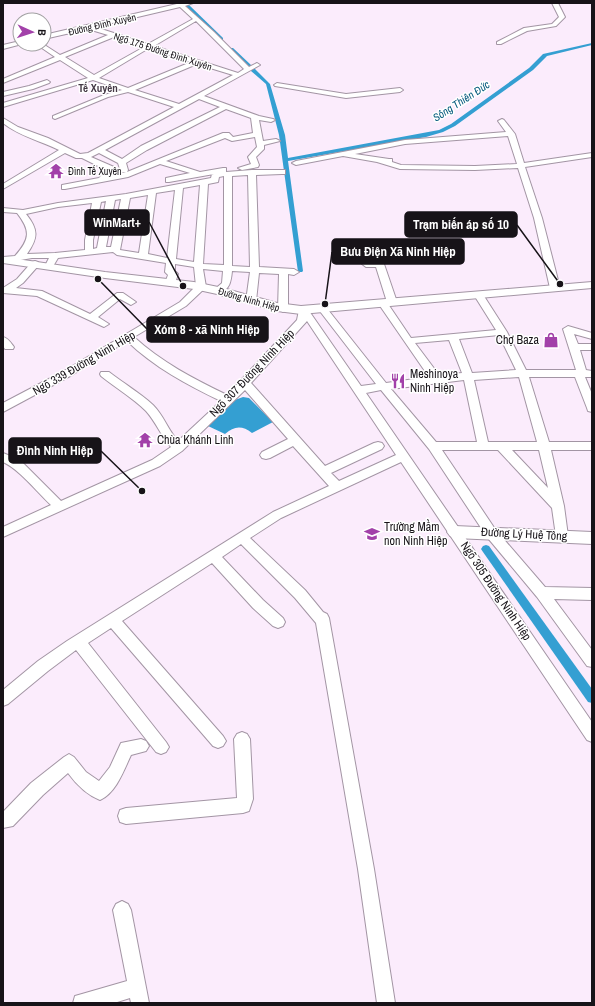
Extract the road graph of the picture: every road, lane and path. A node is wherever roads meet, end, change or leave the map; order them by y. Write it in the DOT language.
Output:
graph roads {
  1 [pos="555,3"];
  2 [pos="185,4"];
  3 [pos="196,19"];
  4 [pos="88,27"];
  5 [pos="52,35"];
  6 [pos="113,35"];
  7 [pos="499,43"];
  8 [pos="149,46"];
  9 [pos="52,52"];
  10 [pos="60,57"];
  11 [pos="196,62"];
  12 [pos="258,64"];
  13 [pos="248,70"];
  14 [pos="238,75"];
  15 [pos="94,78"];
  16 [pos="3,81"];
  17 [pos="47,82"];
  18 [pos="277,85"];
  19 [pos="130,90"];
  20 [pos="400,90"];
  21 [pos="3,94"];
  22 [pos="199,97"];
  23 [pos="3,105"];
  24 [pos="226,106"];
  25 [pos="180,107"];
  26 [pos="255,116"];
  27 [pos="55,117"];
  28 [pos="271,120"];
  29 [pos="502,121"];
  30 [pos="4,122"];
  31 [pos="257,134"];
  32 [pos="511,134"];
  33 [pos="276,141"];
  34 [pos="260,144"];
  35 [pos="64,150"];
  36 [pos="99,150"];
  37 [pos="341,153"];
  38 [pos="84,156"];
  39 [pos="592,156"];
  40 [pos="380,160"];
  41 [pos="122,162"];
  42 [pos="161,162"];
  43 [pos="296,162"];
  44 [pos="404,163"];
  45 [pos="521,165"];
  46 [pos="252,172"];
  47 [pos="282,172"];
  48 [pos="199,174"];
  49 [pos="228,174"];
  50 [pos="125,175"];
  51 [pos="101,180"];
  52 [pos="204,182"];
  53 [pos="3,187"];
  54 [pos="66,187"];
  55 [pos="136,187"];
  56 [pos="179,187"];
  57 [pos="152,191"];
  58 [pos="126,196"];
  59 [pos="111,198"];
  60 [pos="97,200"];
  61 [pos="3,210"];
  62 [pos="20,212"];
  63 [pos="378,245"];
  64 [pos="115,249"];
  65 [pos="101,250"];
  66 [pos="364,250"];
  67 [pos="89,252"];
  68 [pos="143,256"];
  69 [pos="18,258"];
  70 [pos="3,260"];
  71 [pos="52,261"];
  72 [pos="171,261"];
  73 [pos="35,264"];
  74 [pos="380,264"];
  75 [pos="198,265"];
  76 [pos="228,268"];
  77 [pos="256,270"];
  78 [pos="284,272"];
  79 [pos="294,272"];
  80 [pos="170,283"];
  81 [pos="592,285"];
  82 [pos="201,286"];
  83 [pos="555,288"];
  84 [pos="219,290"];
  85 [pos="5,291"];
  86 [pos="479,295"];
  87 [pos="251,301"];
  88 [pos="131,302"];
  89 [pos="388,302"];
  90 [pos="322,308"];
  91 [pos="283,309"];
  92 [pos="304,310"];
  93 [pos="91,318"];
  94 [pos="104,324"];
  95 [pos="502,332"];
  96 [pos="453,336"];
  97 [pos="592,336"];
  98 [pos="128,337"];
  99 [pos="408,341"];
  100 [pos="574,347"];
  101 [pos="592,347"];
  102 [pos="523,373"];
  103 [pos="104,374"];
  104 [pos="584,374"];
  105 [pos="468,376"];
  106 [pos="436,379"];
  107 [pos="245,383"];
  108 [pos="382,386"];
  109 [pos="358,390"];
  110 [pos="228,400"];
  111 [pos="3,408"];
  112 [pos="592,408"];
  113 [pos="295,440"];
  114 [pos="483,445"];
  115 [pos="500,445"];
  116 [pos="544,445"];
  117 [pos="378,446"];
  118 [pos="433,446"];
  119 [pos="592,446"];
  120 [pos="178,448"];
  121 [pos="266,455"];
  122 [pos="404,456"];
  123 [pos="3,457"];
  124 [pos="323,472"];
  125 [pos="338,486"];
  126 [pos="59,506"];
  127 [pos="558,507"];
  128 [pos="3,532"];
  129 [pos="455,532"];
  130 [pos="491,533"];
  131 [pos="562,536"];
  132 [pos="242,538"];
  133 [pos="592,538"];
  134 [pos="213,556"];
  135 [pos="542,593"];
  136 [pos="592,594"];
  137 [pos="112,619"];
  138 [pos="278,622"];
  139 [pos="78,641"];
  140 [pos="592,661"];
  141 [pos="3,699"];
  142 [pos="592,735"];
  143 [pos="242,739"];
  144 [pos="218,741"];
  145 [pos="140,746"];
  146 [pos="161,746"];
  147 [pos="126,816"];
  148 [pos="3,820"];
  149 [pos="122,910"];
  150 [pos="138,995"];
  151 [pos="82,1003"];
  152 [pos="386,1003"];
  1 -- 7 [label="street"];
  2 -- 3 [label="street"];
  2 -- 4 [label="street, Đường Đình Xuyên"];
  3 -- 8 [label="street"];
  3 -- 13 [label="street"];
  4 -- 5 [label="street, Đường Đình Xuyên"];
  4 -- 6 [label="street, Ngõ 175 Đường Đình Xuyên"];
  6 -- 8 [label="street, Ngõ 175 Đường Đình Xuyên"];
  6 -- 10 [label="street"];
  8 -- 11 [label="street, Ngõ 175 Đường Đình Xuyên"];
  8 -- 15 [label="street"];
  9 -- 10 [label="street"];
  10 -- 15 [label="street"];
  10 -- 16 [label="street"];
  11 -- 14 [label="street, Ngõ 175 Đường Đình Xuyên"];
  11 -- 19 [label="street"];
  12 -- 13 [label="street"];
  13 -- 14 [label="street"];
  14 -- 22 [label="street"];
  15 -- 19 [label="street"];
  15 -- 23 [label="street"];
  17 -- 21 [label="street"];
  18 -- 20 [label="street"];
  19 -- 25 [label="street"];
  19 -- 27 [label="street"];
  22 -- 24 [label="street"];
  22 -- 25 [label="street"];
  24 -- 26 [label="street"];
  24 -- 41 [label="street"];
  25 -- 36 [label="street"];
  26 -- 28 [label="street"];
  26 -- 31 [label="street"];
  29 -- 32 [label="street"];
  30 -- 35 [label="street"];
  31 -- 34 [label="street"];
  31 -- 42 [label="street"];
  32 -- 37 [label="street"];
  32 -- 45 [label="street"];
  33 -- 34 [label="street"];
  34 -- 48 [label="street"];
  35 -- 38 [label="street"];
  35 -- 53 [label="street"];
  36 -- 38 [label="street"];
  36 -- 41 [label="street"];
  37 -- 40 [label="street"];
  37 -- 43 [label="street"];
  38 -- 51 [label="street"];
  39 -- 45 [label="street"];
  40 -- 44 [label="street"];
  40 -- 45 [label="street"];
  41 -- 50 [label="street"];
  42 -- 48 [label="street"];
  42 -- 50 [label="street"];
  45 -- 83 [label="street"];
  46 -- 47 [label="street"];
  46 -- 49 [label="street"];
  46 -- 77 [label="street"];
  48 -- 55 [label="street"];
  49 -- 52 [label="street"];
  49 -- 76 [label="street"];
  50 -- 51 [label="street"];
  51 -- 54 [label="street"];
  52 -- 56 [label="street"];
  52 -- 75 [label="street"];
  56 -- 57 [label="street"];
  56 -- 72 [label="street"];
  57 -- 58 [label="street"];
  57 -- 68 [label="street"];
  58 -- 59 [label="street"];
  58 -- 64 [label="street"];
  59 -- 60 [label="street"];
  59 -- 65 [label="street"];
  60 -- 62 [label="street"];
  60 -- 67 [label="street"];
  61 -- 62 [label="street"];
  62 -- 69 [label="street"];
  63 -- 74 [label="street"];
  64 -- 65 [label="street"];
  64 -- 68 [label="street"];
  65 -- 67 [label="street"];
  66 -- 74 [label="street"];
  67 -- 71 [label="street"];
  68 -- 72 [label="street"];
  69 -- 70 [label="street"];
  69 -- 71 [label="street"];
  70 -- 73 [label="main road, Đường Ninh Hiệp"];
  71 -- 73 [label="main road, Đường Ninh Hiệp"];
  71 -- 80 [label="main road, Đường Ninh Hiệp"];
  72 -- 75 [label="street"];
  72 -- 80 [label="street"];
  73 -- 85 [label="street"];
  74 -- 89 [label="street"];
  75 -- 76 [label="street"];
  75 -- 82 [label="street"];
  76 -- 77 [label="street"];
  76 -- 84 [label="street"];
  77 -- 78 [label="street"];
  77 -- 87 [label="street"];
  78 -- 79 [label="street"];
  78 -- 91 [label="street"];
  80 -- 82 [label="main road, Đường Ninh Hiệp"];
  81 -- 83 [label="main road, Đường Ninh Hiệp"];
  82 -- 84 [label="main road, Đường Ninh Hiệp"];
  82 -- 98 [label="street, Ngõ 339 Đường Ninh Hiệp"];
  83 -- 86 [label="main road, Đường Ninh Hiệp"];
  84 -- 87 [label="main road, Đường Ninh Hiệp"];
  85 -- 93 [label="street"];
  86 -- 89 [label="main road, Đường Ninh Hiệp"];
  86 -- 95 [label="street"];
  87 -- 91 [label="main road, Đường Ninh Hiệp"];
  88 -- 93 [label="street"];
  89 -- 90 [label="main road, Đường Ninh Hiệp"];
  89 -- 99 [label="street"];
  90 -- 92 [label="main road, Đường Ninh Hiệp"];
  90 -- 108 [label="street"];
  91 -- 92 [label="main road, Đường Ninh Hiệp"];
  92 -- 107 [label="street, Ngõ 307 Đường Ninh Hiệp"];
  92 -- 109 [label="street, Ngõ 305 Đường Ninh Hiệp"];
  93 -- 94 [label="street"];
  95 -- 96 [label="street"];
  95 -- 102 [label="street"];
  96 -- 99 [label="street"];
  96 -- 105 [label="street"];
  97 -- 100 [label="street"];
  98 -- 110 [label="street"];
  98 -- 111 [label="street, Ngõ 339 Đường Ninh Hiệp"];
  99 -- 106 [label="street"];
  100 -- 101 [label="street"];
  100 -- 104 [label="street"];
  102 -- 104 [label="street"];
  102 -- 105 [label="street"];
  102 -- 116 [label="street"];
  103 -- 120 [label="street"];
  104 -- 112 [label="street"];
  105 -- 106 [label="street"];
  105 -- 114 [label="street"];
  106 -- 108 [label="street"];
  107 -- 110 [label="street, Ngõ 307 Đường Ninh Hiệp"];
  107 -- 113 [label="street"];
  108 -- 109 [label="street"];
  108 -- 118 [label="street"];
  109 -- 122 [label="street, Ngõ 305 Đường Ninh Hiệp"];
  110 -- 120 [label="street, Ngõ 307 Đường Ninh Hiệp"];
  113 -- 121 [label="street"];
  113 -- 124 [label="street"];
  114 -- 115 [label="street"];
  114 -- 118 [label="street"];
  115 -- 116 [label="street"];
  115 -- 127 [label="street"];
  116 -- 119 [label="street"];
  116 -- 127 [label="street"];
  117 -- 124 [label="street"];
  118 -- 130 [label="street"];
  120 -- 126 [label="street, Ngõ 307 Đường Ninh Hiệp"];
  122 -- 125 [label="street"];
  122 -- 129 [label="street, Ngõ 305 Đường Ninh Hiệp"];
  123 -- 126 [label="street"];
  124 -- 125 [label="street"];
  125 -- 132 [label="street"];
  126 -- 128 [label="street, Ngõ 307 Đường Ninh Hiệp"];
  127 -- 131 [label="street"];
  129 -- 130 [label="main road, Đường Lý Huệ Tông"];
  129 -- 142 [label="street, Ngõ 305 Đường Ninh Hiệp"];
  130 -- 131 [label="main road, Đường Lý Huệ Tông"];
  130 -- 135 [label="street"];
  131 -- 133 [label="main road, Đường Lý Huệ Tông"];
  132 -- 134 [label="street"];
  132 -- 152 [label="street"];
  134 -- 137 [label="street"];
  134 -- 138 [label="street"];
  135 -- 136 [label="street"];
  135 -- 140 [label="street"];
  137 -- 139 [label="street"];
  137 -- 144 [label="street"];
  139 -- 141 [label="street"];
  139 -- 146 [label="street"];
  143 -- 147 [label="street"];
  145 -- 148 [label="street"];
  149 -- 150 [label="street"];
  150 -- 151 [label="street"];
}
